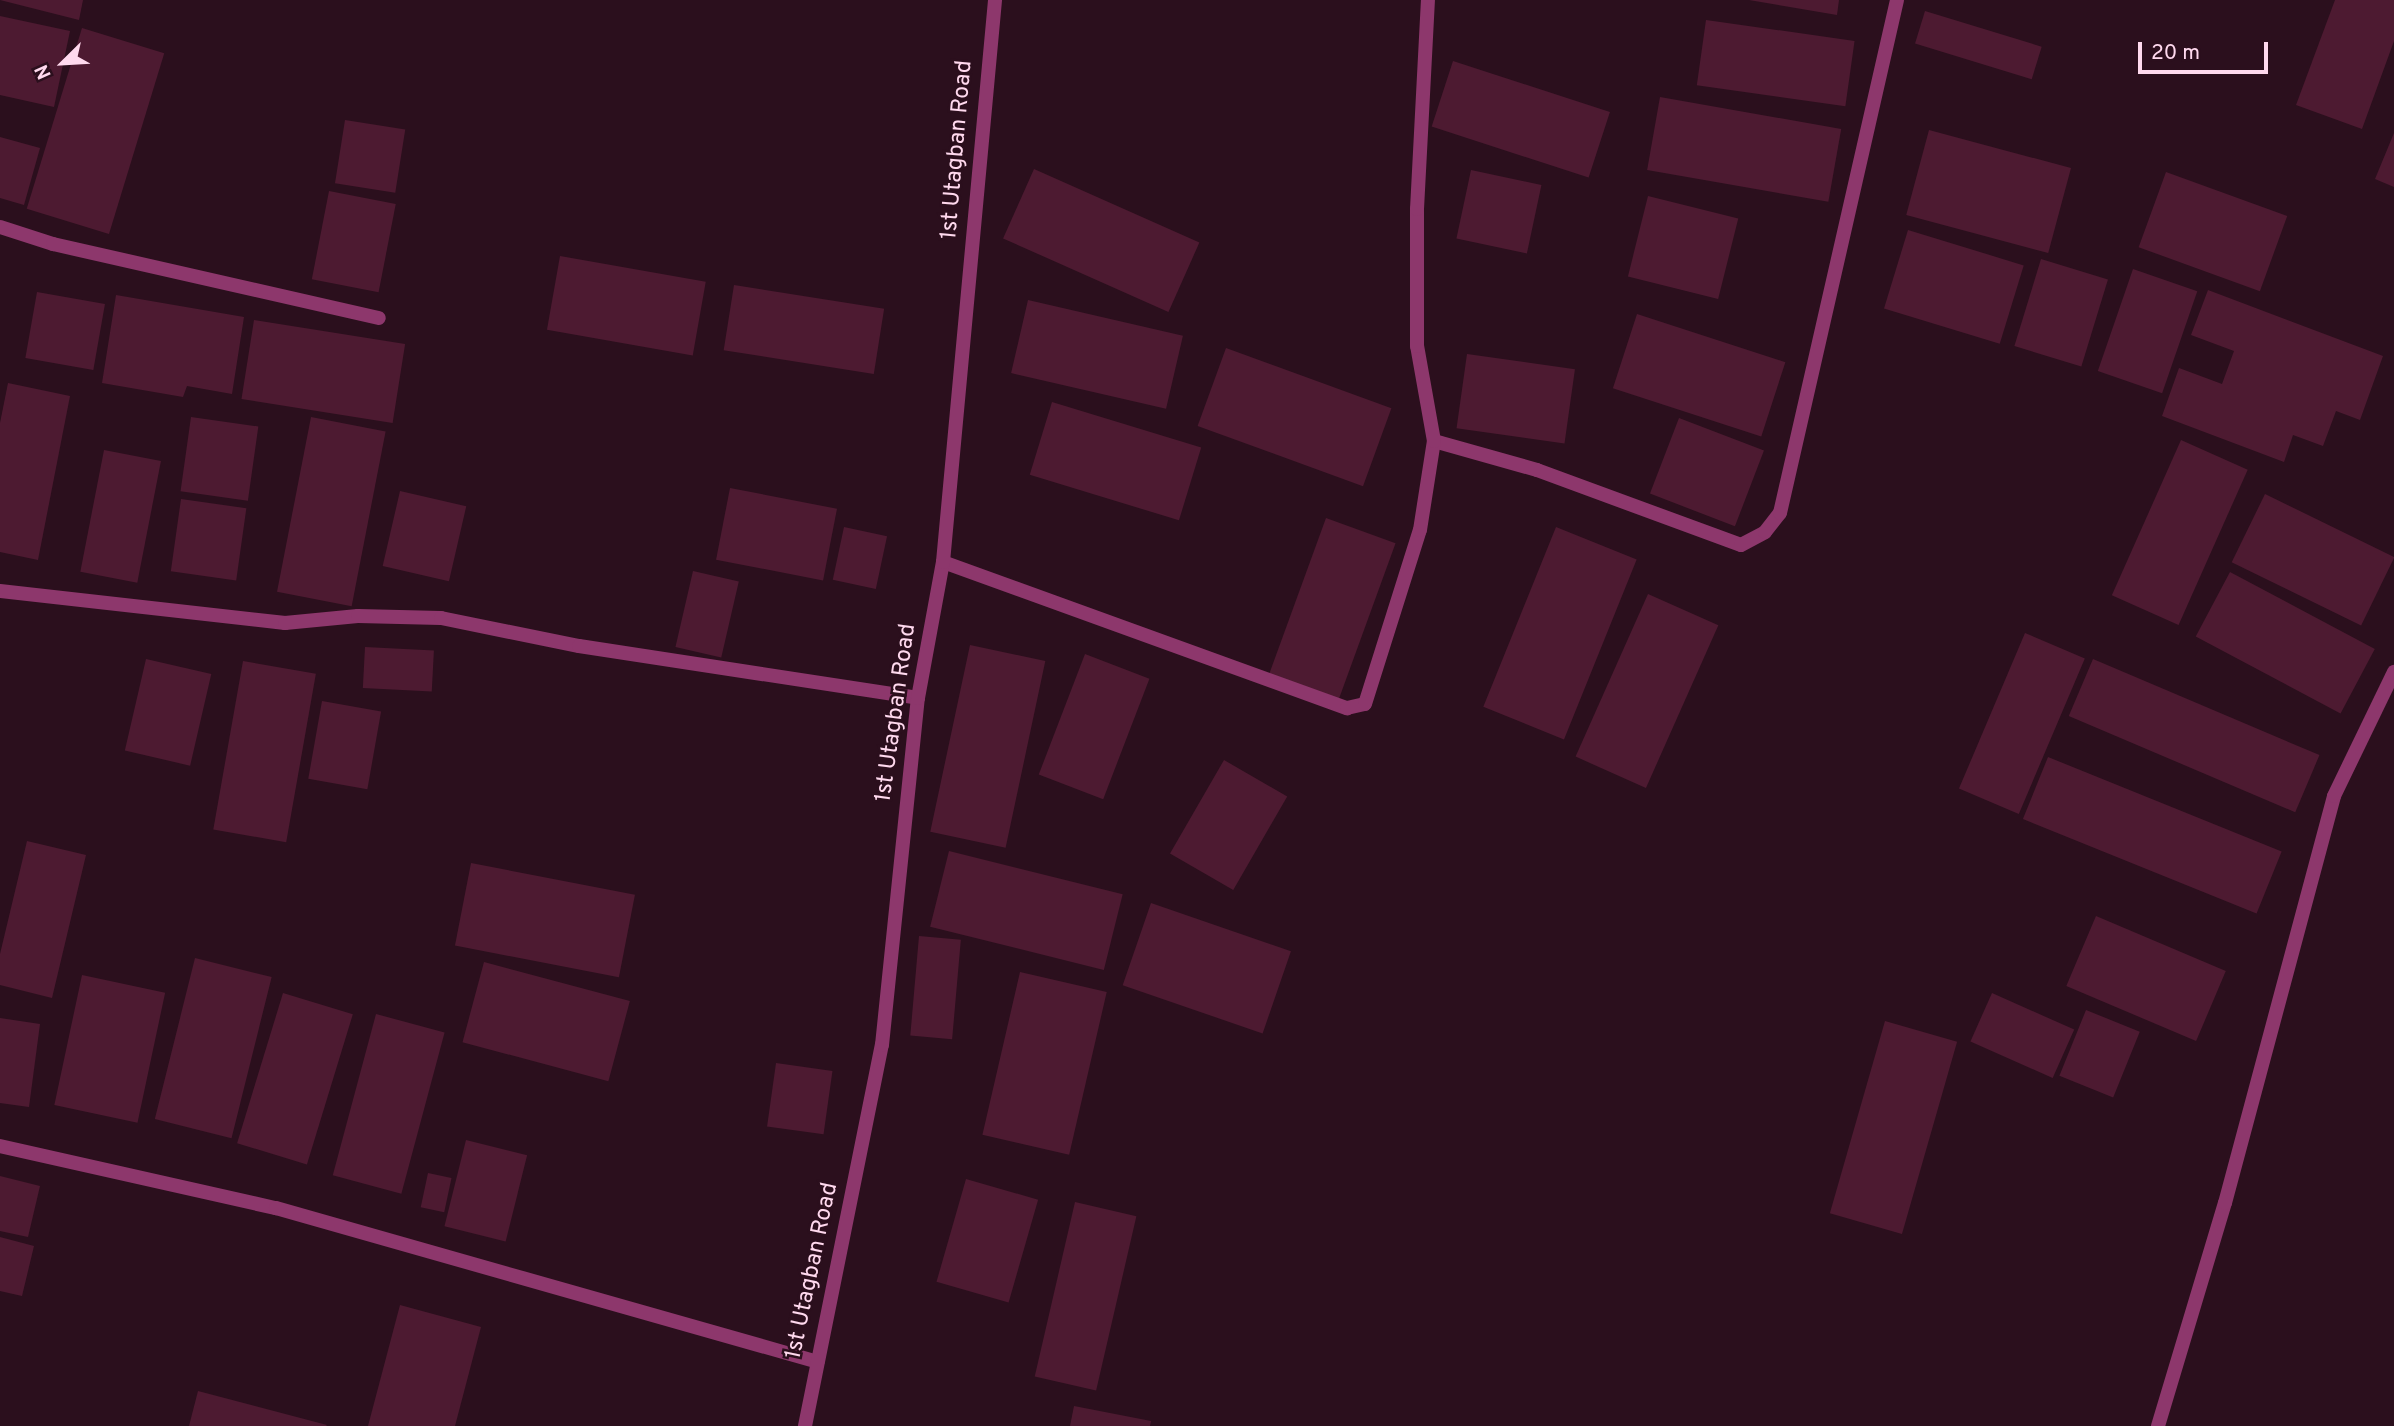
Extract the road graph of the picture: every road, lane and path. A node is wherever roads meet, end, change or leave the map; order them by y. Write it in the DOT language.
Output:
graph roads {
  1 [pos="995,0"];
  2 [pos="1428,0"];
  3 [pos="1896,0"];
  4 [pos="0,227"];
  5 [pos="379,318"];
  6 [pos="1434,441"];
  7 [pos="943,562"];
  8 [pos="0,592"];
  9 [pos="2394,672"];
  10 [pos="918,698"];
  11 [pos="0,1146"];
  12 [pos="818,1362"];
  13 [pos="804,1426"];
  14 [pos="2158,1426"];
  1 -- 7 [label="street, 1st Utagban Road"];
  2 -- 6 [label="street"];
  3 -- 6 [label="street"];
  4 -- 5 [label="street"];
  6 -- 7 [label="street"];
  7 -- 10 [label="street, 1st Utagban Road"];
  8 -- 10 [label="street"];
  9 -- 14 [label="street"];
  10 -- 12 [label="street, 1st Utagban Road"];
  11 -- 12 [label="street"];
  12 -- 13 [label="street, 1st Utagban Road"];
}
